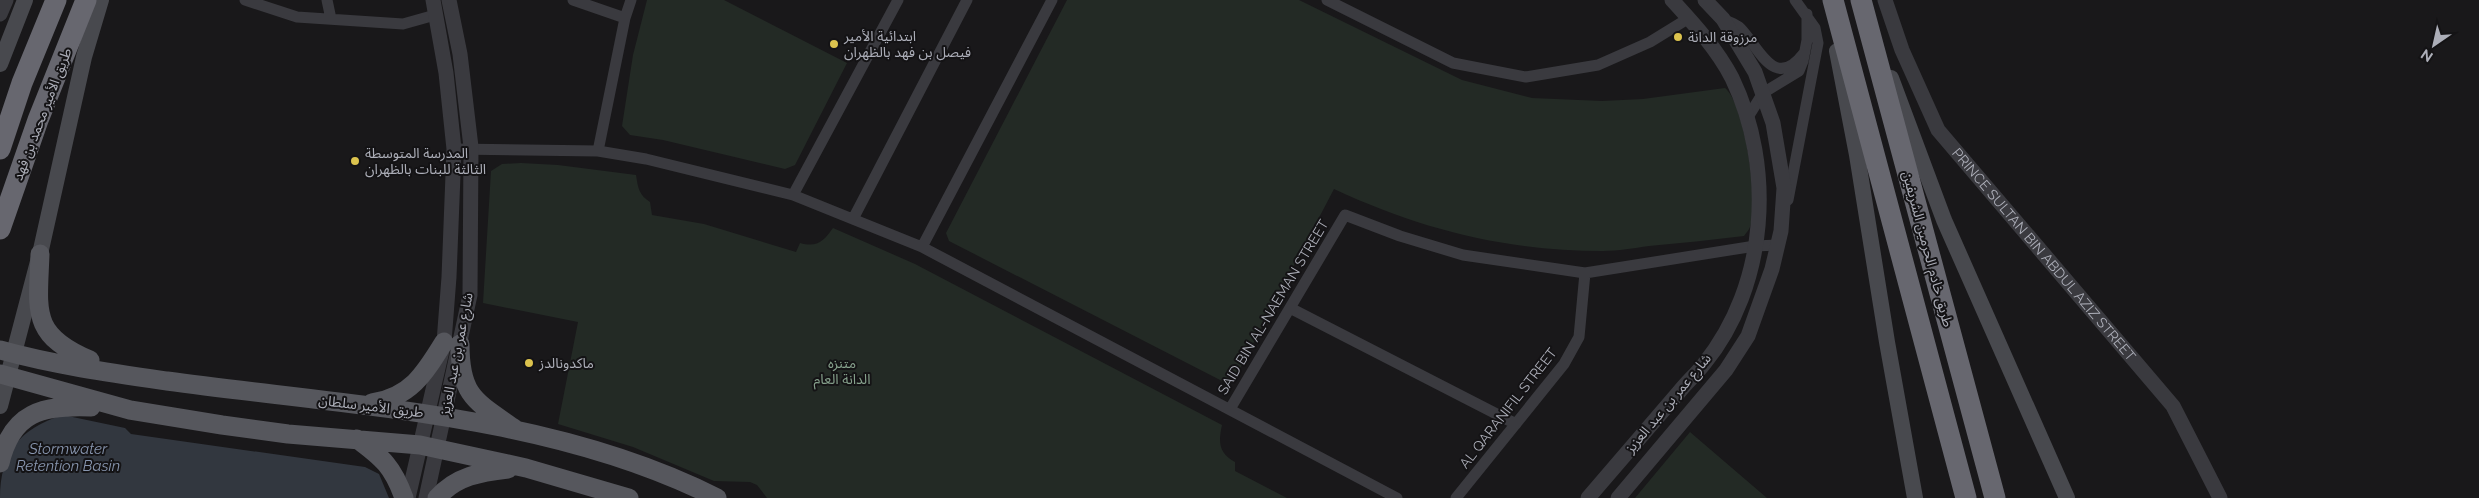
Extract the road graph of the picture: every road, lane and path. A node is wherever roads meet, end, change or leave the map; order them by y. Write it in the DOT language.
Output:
graph roads {
  1 [pos="6,0"];
  2 [pos="25,0"];
  3 [pos="56,0"];
  4 [pos="86,0"];
  5 [pos="101,0"];
  6 [pos="245,0"];
  7 [pos="327,0"];
  8 [pos="449,0"];
  9 [pos="573,0"];
  10 [pos="631,0"];
  11 [pos="898,0"];
  12 [pos="967,0"];
  13 [pos="1052,0"];
  14 [pos="1327,0"];
  15 [pos="1672,0"];
  16 [pos="1705,0"];
  17 [pos="1795,0"];
  18 [pos="1804,0"];
  19 [pos="1826,0"];
  20 [pos="1833,0"];
  21 [pos="1862,0"];
  22 [pos="1885,0"];
  23 [pos="434,8"];
  24 [pos="0,14"];
  25 [pos="1807,17"];
  26 [pos="625,18"];
  27 [pos="1689,18"];
  28 [pos="331,19"];
  29 [pos="1723,19"];
  30 [pos="1804,52"];
  31 [pos="0,64"];
  32 [pos="1763,93"];
  33 [pos="1748,117"];
  34 [pos="0,149"];
  35 [pos="454,149"];
  36 [pos="471,150"];
  37 [pos="598,151"];
  38 [pos="793,195"];
  39 [pos="853,219"];
  40 [pos="0,229"];
  41 [pos="1779,238"];
  42 [pos="1755,246"];
  43 [pos="922,247"];
  44 [pos="40,254"];
  45 [pos="1585,273"];
  46 [pos="1290,308"];
  47 [pos="452,343"];
  48 [pos="7,352"];
  49 [pos="123,374"];
  50 [pos="3,375"];
  51 [pos="356,405"];
  52 [pos="0,406"];
  53 [pos="1230,409"];
  54 [pos="130,410"];
  55 [pos="435,415"];
  56 [pos="1516,424"];
  57 [pos="520,432"];
  58 [pos="356,438"];
  59 [pos="428,447"];
  60 [pos="0,463"];
  61 [pos="526,468"];
  62 [pos="581,483"];
  63 [pos="406,498"];
  64 [pos="426,498"];
  65 [pos="437,498"];
  66 [pos="600,498"];
  67 [pos="629,498"];
  68 [pos="717,498"];
  69 [pos="1398,498"];
  70 [pos="1456,498"];
  71 [pos="1588,498"];
  72 [pos="1618,498"];
  73 [pos="1915,498"];
  74 [pos="1966,498"];
  75 [pos="1995,498"];
  76 [pos="2067,498"];
  77 [pos="2220,498"];
  1 -- 24 [label="street"];
  2 -- 31 [label="main road"];
  3 -- 34 [label="highway, طريق الأمير محمد بن فهد"];
  4 -- 40 [label="highway, طريق الأمير محمد بن فهد"];
  5 -- 44 [label="main road"];
  6 -- 28 [label="street"];
  7 -- 28 [label="street"];
  8 -- 36 [label="street, شارع عمر بن عبد العزيز"];
  9 -- 26 [label="street"];
  10 -- 26 [label="street"];
  11 -- 38 [label="street"];
  12 -- 39 [label="street"];
  13 -- 43 [label="street"];
  14 -- 27 [label="street"];
  15 -- 27 [label="street, شارع عمر بن عبد العزيز"];
  16 -- 29 [label="street"];
  17 -- 25 [label="street"];
  18 -- 25 [label="street"];
  19 -- 73 [label="main road"];
  20 -- 74 [label="highway, طريق خادم الحرمين الشريفين"];
  21 -- 75 [label="highway, طريق خادم الحرمين الشريفين"];
  21 -- 76 [label="main road"];
  22 -- 77 [label="street, PRINCE SULTAN BIN ABDUL AZIZ STREET"];
  23 -- 28 [label="street"];
  23 -- 35 [label="street"];
  25 -- 30 [label="street"];
  25 -- 41 [label="street"];
  26 -- 37 [label="street"];
  27 -- 33 [label="street, شارع عمر بن عبد العزيز"];
  29 -- 30 [label="street"];
  29 -- 32 [label="street"];
  30 -- 32 [label="street"];
  32 -- 33 [label="street"];
  32 -- 41 [label="street"];
  33 -- 42 [label="street, شارع عمر بن عبد العزيز"];
  35 -- 36 [label="street"];
  35 -- 47 [label="street"];
  36 -- 37 [label="street"];
  36 -- 47 [label="street, شارع عمر بن عبد العزيز"];
  37 -- 38 [label="street"];
  38 -- 39 [label="street"];
  39 -- 43 [label="street"];
  41 -- 42 [label="street, SAID BIN AL-NAEMAN STREET"];
  41 -- 72 [label="street"];
  42 -- 45 [label="street, SAID BIN AL-NAEMAN STREET"];
  42 -- 71 [label="street, شارع عمر بن عبد العزيز"];
  43 -- 53 [label="street"];
  44 -- 48 [label="main road"];
  44 -- 49 [label="main road"];
  45 -- 46 [label="street, SAID BIN AL-NAEMAN STREET"];
  45 -- 56 [label="street, AL QARANIFIL STREET"];
  46 -- 53 [label="street, SAID BIN AL-NAEMAN STREET"];
  46 -- 56 [label="street"];
  47 -- 51 [label="main road"];
  47 -- 55 [label="street, شارع عمر بن عبد العزيز"];
  47 -- 57 [label="main road"];
  48 -- 49 [label="main road, طريق الأمير سلطان"];
  48 -- 50 [label="main road"];
  49 -- 51 [label="main road, طريق الأمير سلطان"];
  50 -- 52 [label="main road"];
  50 -- 54 [label="main road"];
  51 -- 55 [label="main road, طريق الأمير سلطان"];
  53 -- 69 [label="street"];
  54 -- 58 [label="main road"];
  54 -- 60 [label="main road"];
  55 -- 57 [label="main road, طريق الأمير سلطان"];
  55 -- 59 [label="street, شارع عمر بن عبد العزيز"];
  56 -- 70 [label="street, AL QARANIFIL STREET"];
  57 -- 68 [label="main road, طريق الأمير سلطان"];
  58 -- 59 [label="main road"];
  58 -- 63 [label="main road"];
  59 -- 61 [label="main road"];
  59 -- 63 [label="street"];
  59 -- 64 [label="street"];
  61 -- 62 [label="main road"];
  61 -- 65 [label="main road"];
  62 -- 66 [label="street"];
  62 -- 67 [label="main road"];
}
